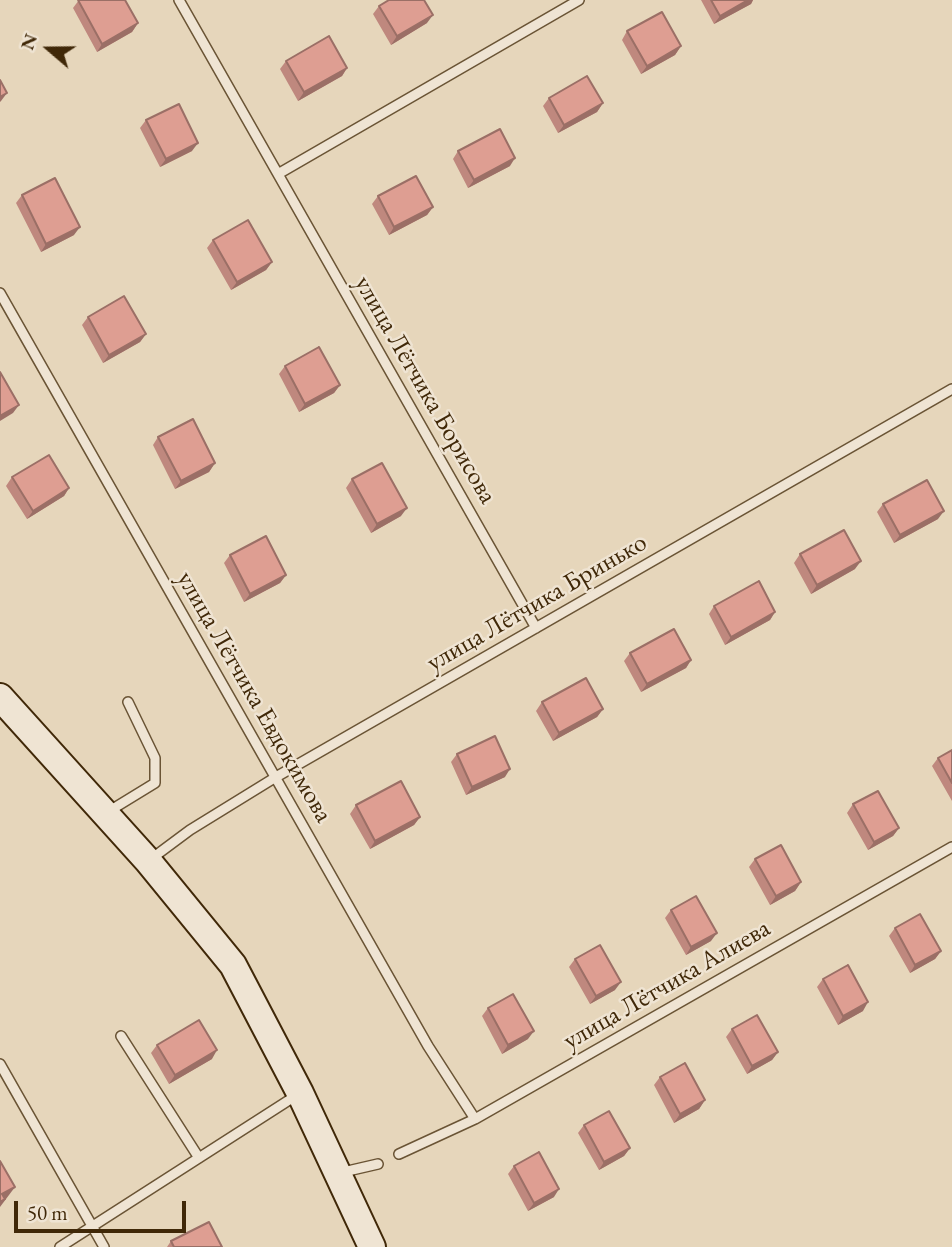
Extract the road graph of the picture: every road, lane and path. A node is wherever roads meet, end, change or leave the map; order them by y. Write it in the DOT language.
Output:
graph roads {
  1 [pos="179,0"];
  2 [pos="579,0"];
  3 [pos="278,174"];
  4 [pos="0,293"];
  5 [pos="952,389"];
  6 [pos="536,628"];
  7 [pos="0,697"];
  8 [pos="128,702"];
  9 [pos="276,777"];
  10 [pos="105,814"];
  11 [pos="952,847"];
  12 [pos="148,861"];
  13 [pos="121,1037"];
  14 [pos="0,1064"];
  15 [pos="300,1093"];
  16 [pos="475,1119"];
  17 [pos="399,1154"];
  18 [pos="200,1158"];
  19 [pos="378,1164"];
  20 [pos="337,1173"];
  21 [pos="93,1226"];
  22 [pos="60,1247"];
  23 [pos="104,1247"];
  24 [pos="372,1247"];
  1 -- 3 [label="lane, улица Лётчика Борисова"];
  2 -- 3 [label="lane"];
  3 -- 6 [label="lane, улица Лётчика Борисова"];
  4 -- 9 [label="lane, улица Лётчика Евдокимова"];
  5 -- 6 [label="lane, улица Лётчика Бринько"];
  6 -- 9 [label="lane, улица Лётчика Бринько"];
  7 -- 10 [label="street"];
  8 -- 10 [label="lane"];
  9 -- 12 [label="lane, улица Лётчика Бринько"];
  9 -- 16 [label="lane, улица Лётчика Евдокимова"];
  10 -- 12 [label="street"];
  11 -- 16 [label="lane, улица Лётчика Алиева"];
  12 -- 15 [label="street"];
  13 -- 18 [label="lane"];
  14 -- 21 [label="lane"];
  15 -- 18 [label="lane"];
  15 -- 20 [label="street"];
  16 -- 17 [label="lane, улица Лётчика Алиева"];
  18 -- 21 [label="lane"];
  19 -- 20 [label="lane"];
  20 -- 24 [label="street"];
  21 -- 22 [label="lane"];
  21 -- 23 [label="lane"];
}
